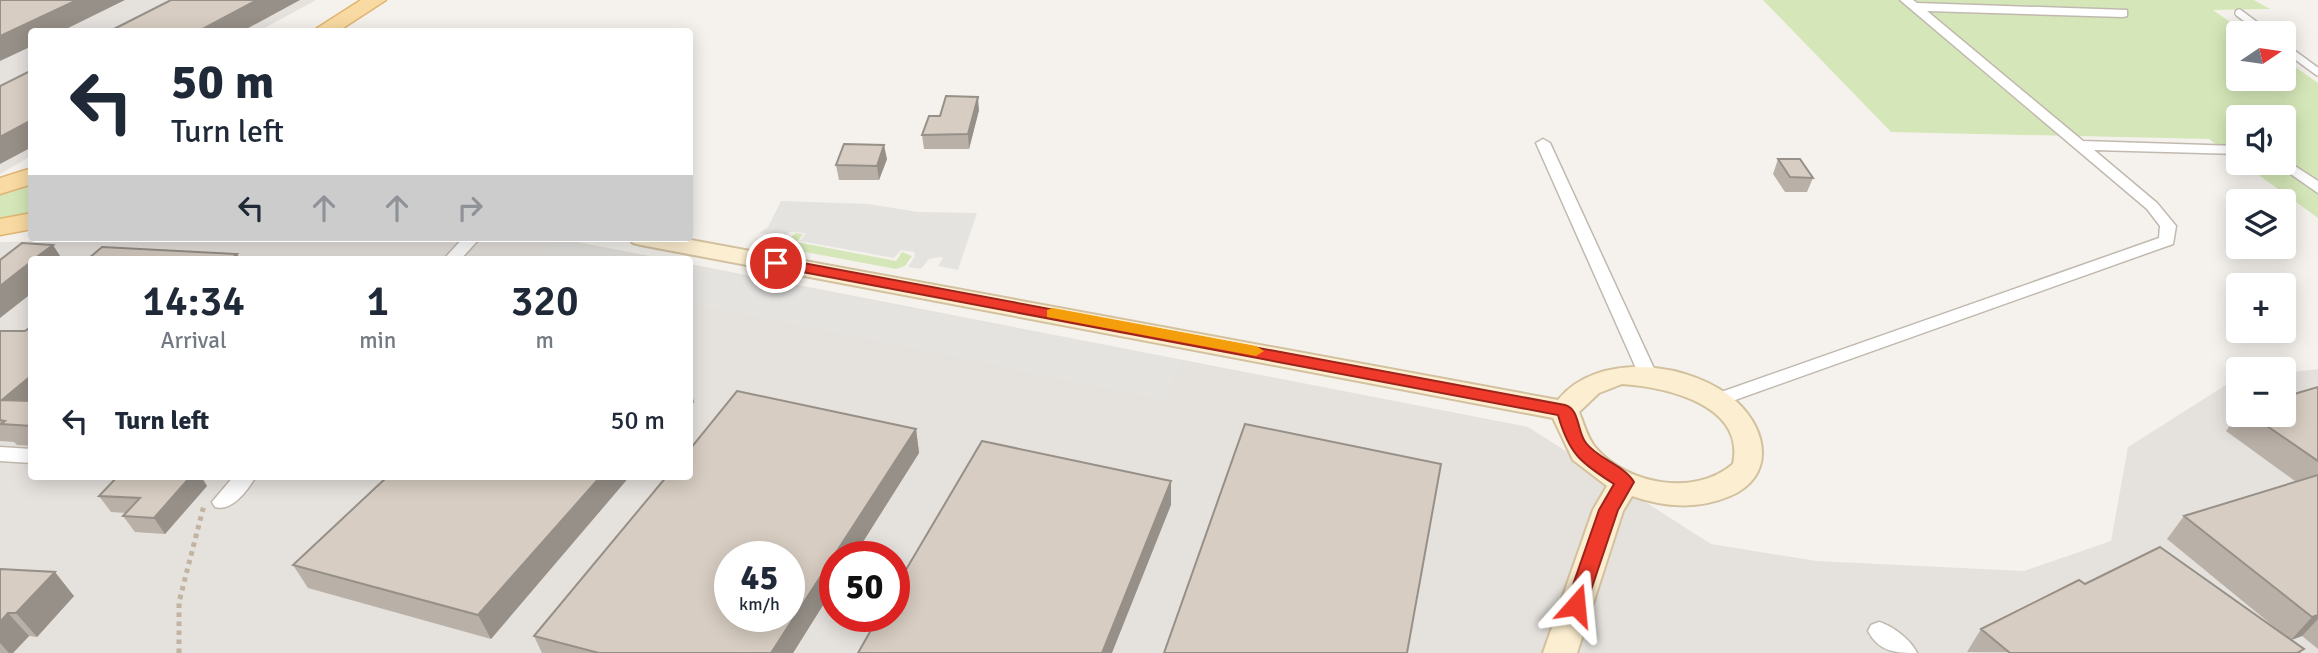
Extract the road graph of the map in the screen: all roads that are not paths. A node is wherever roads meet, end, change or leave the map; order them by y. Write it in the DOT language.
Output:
graph roads {
  1 [pos="376,0"];
  2 [pos="1910,4"];
  3 [pos="2123,13"];
  4 [pos="2239,13"];
  5 [pos="2250,21"];
  6 [pos="328,28"];
  7 [pos="2296,56"];
  8 [pos="2318,72"];
  9 [pos="1543,143"];
  10 [pos="2079,145"];
  11 [pos="2226,150"];
  12 [pos="2296,172"];
  13 [pos="28,177"];
  14 [pos="0,186"];
  15 [pos="2318,188"];
  16 [pos="467,242"];
  17 [pos="661,242"];
  18 [pos="455,256"];
  19 [pos="1648,375"];
  20 [pos="1714,401"];
  21 [pos="1565,411"];
  22 [pos="0,454"];
  23 [pos="28,456"];
  24 [pos="241,480"];
  25 [pos="1625,482"];
  26 [pos="215,501"];
  27 [pos="1879,631"];
  28 [pos="1560,653"];
  29 [pos="1906,653"];
  1 -- 6 [label="main road"];
  2 -- 3 [label="street"];
  2 -- 10 [label="street"];
  4 -- 5 [label="lane"];
  7 -- 8 [label="lane"];
  9 -- 19 [label="street"];
  10 -- 11 [label="street"];
  10 -- 20 [label="street"];
  12 -- 15 [label="street"];
  13 -- 14 [label="main road"];
  16 -- 18 [label="street"];
  17 -- 21 [label="main road"];
  19 -- 20 [label="main road"];
  19 -- 21 [label="main road"];
  20 -- 25 [label="main road"];
  21 -- 25 [label="main road"];
  22 -- 23 [label="street"];
  24 -- 26 [label="street"];
  25 -- 28 [label="main road"];
  27 -- 29 [label="street"];
}
